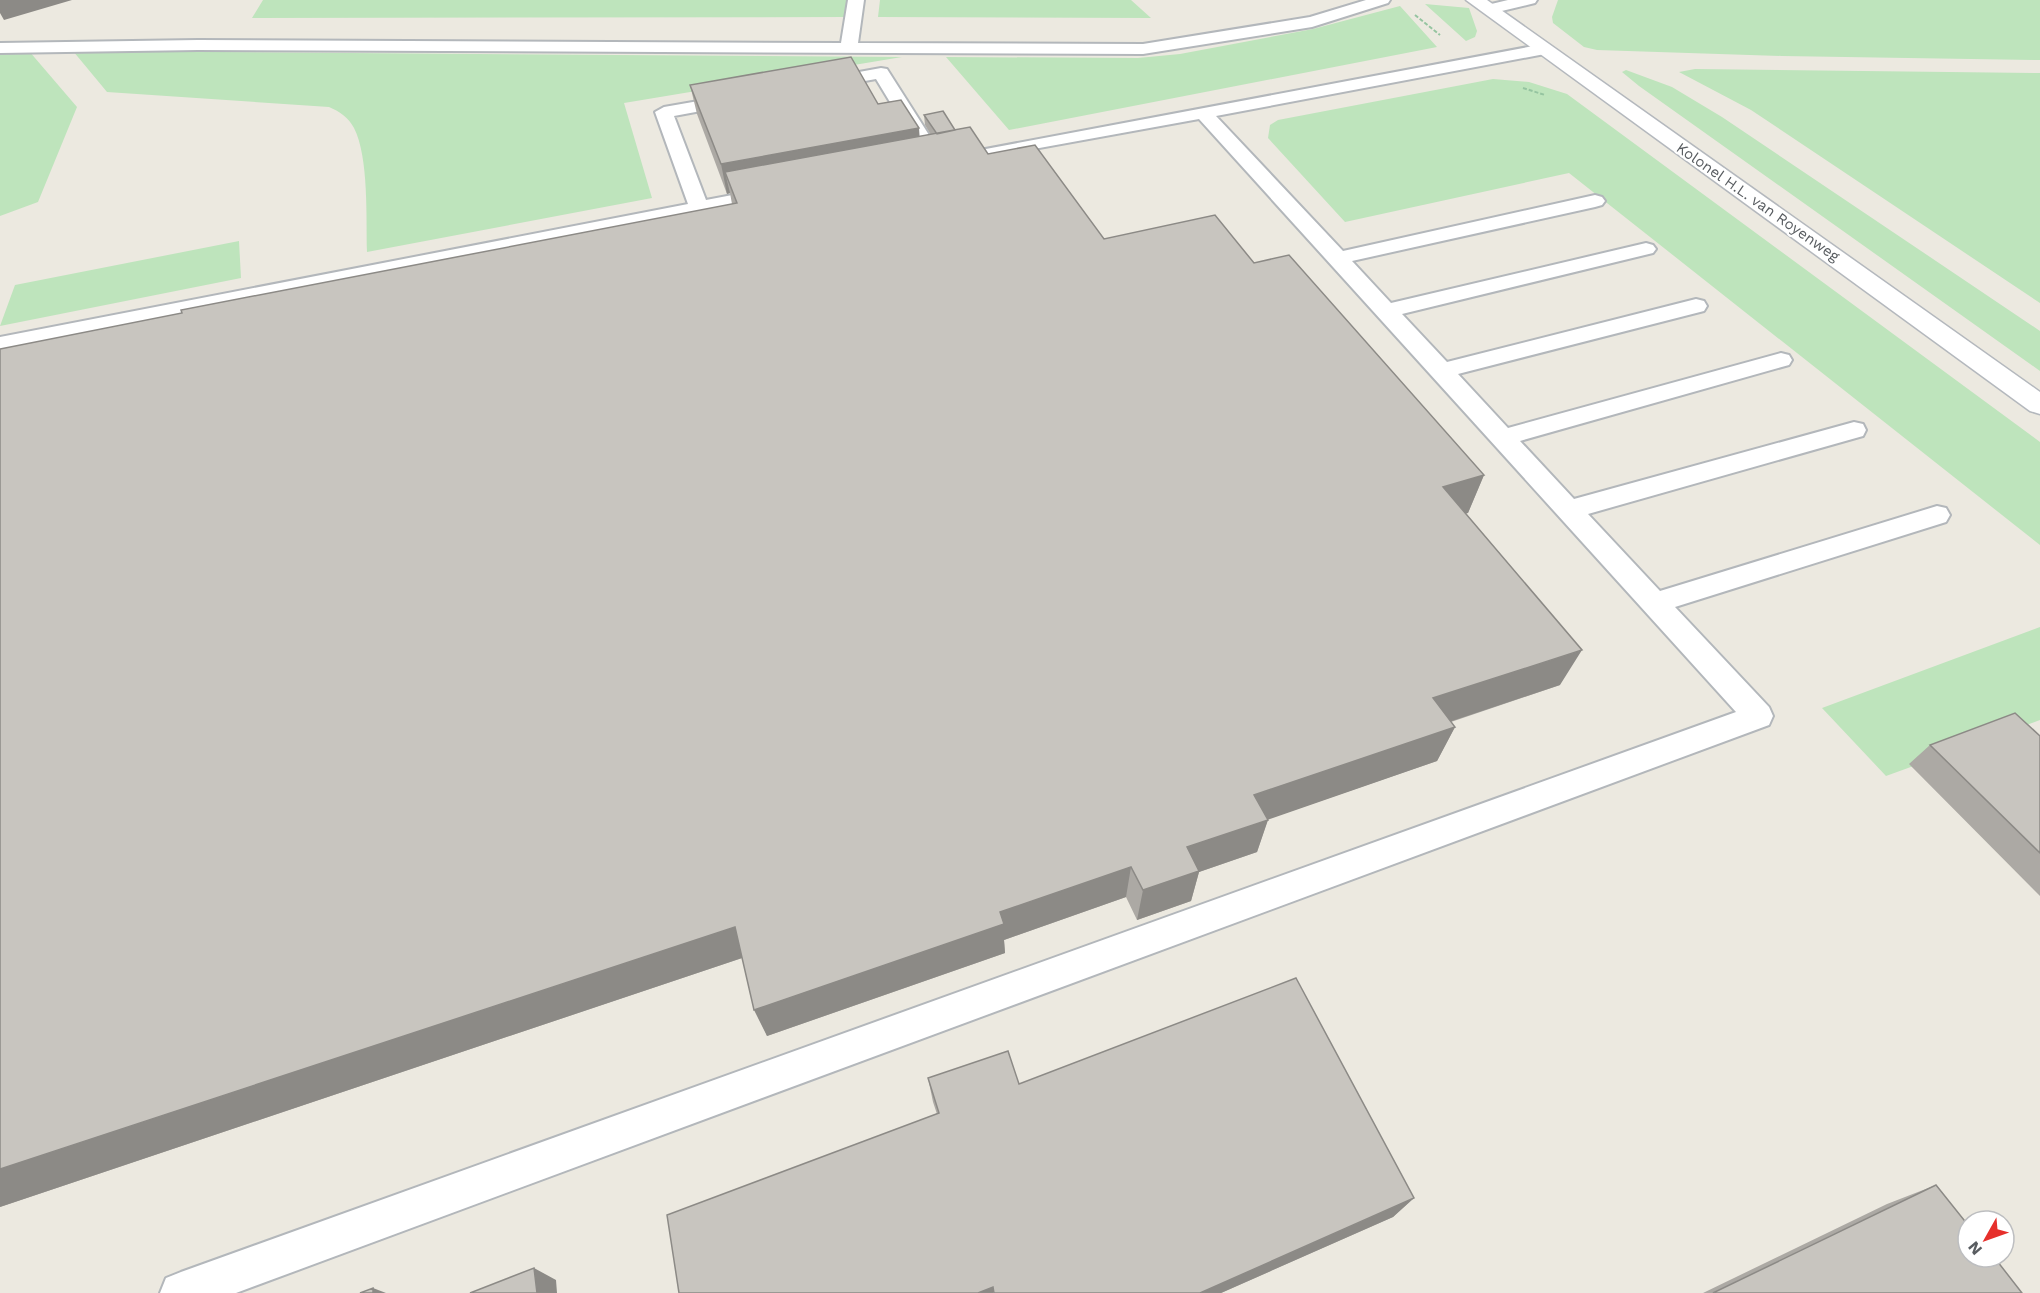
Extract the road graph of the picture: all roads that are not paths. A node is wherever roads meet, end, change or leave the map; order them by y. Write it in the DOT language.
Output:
graph roads {
  1 [pos="856,0"];
  2 [pos="1382,0"];
  3 [pos="1529,0"];
  4 [pos="1482,5"];
  5 [pos="849,47"];
  6 [pos="0,48"];
  7 [pos="1544,49"];
  8 [pos="813,85"];
  9 [pos="756,96"];
  10 [pos="1204,113"];
  11 [pos="937,163"];
  12 [pos="914,167"];
  13 [pos="790,190"];
  14 [pos="1595,201"];
  15 [pos="699,208"];
  16 [pos="1646,249"];
  17 [pos="1338,258"];
  18 [pos="1696,306"];
  19 [pos="1386,311"];
  20 [pos="0,344"];
  21 [pos="1781,360"];
  22 [pos="1441,371"];
  23 [pos="2040,405"];
  24 [pos="1854,430"];
  25 [pos="1503,438"];
  26 [pos="1569,510"];
  27 [pos="1937,514"];
  28 [pos="1654,603"];
  29 [pos="181,1293"];
  1 -- 5 [label="lane"];
  2 -- 5 [label="lane"];
  3 -- 4 [label="lane"];
  4 -- 7 [label="street, Kolonel H.L. van Royenweg"];
  5 -- 6 [label="lane"];
  7 -- 10 [label="lane"];
  7 -- 23 [label="street, Kolonel H.L. van Royenweg"];
  8 -- 11 [label="lane"];
  9 -- 15 [label="lane"];
  10 -- 11 [label="lane"];
  10 -- 17 [label="lane"];
  11 -- 12 [label="lane"];
  13 -- 15 [label="lane"];
  14 -- 17 [label="lane"];
  15 -- 20 [label="lane"];
  16 -- 19 [label="lane"];
  17 -- 19 [label="lane"];
  18 -- 22 [label="lane"];
  19 -- 22 [label="lane"];
  21 -- 25 [label="lane"];
  22 -- 25 [label="lane"];
  24 -- 26 [label="lane"];
  25 -- 26 [label="lane"];
  26 -- 28 [label="lane"];
  27 -- 28 [label="lane"];
  28 -- 29 [label="lane"];
}
